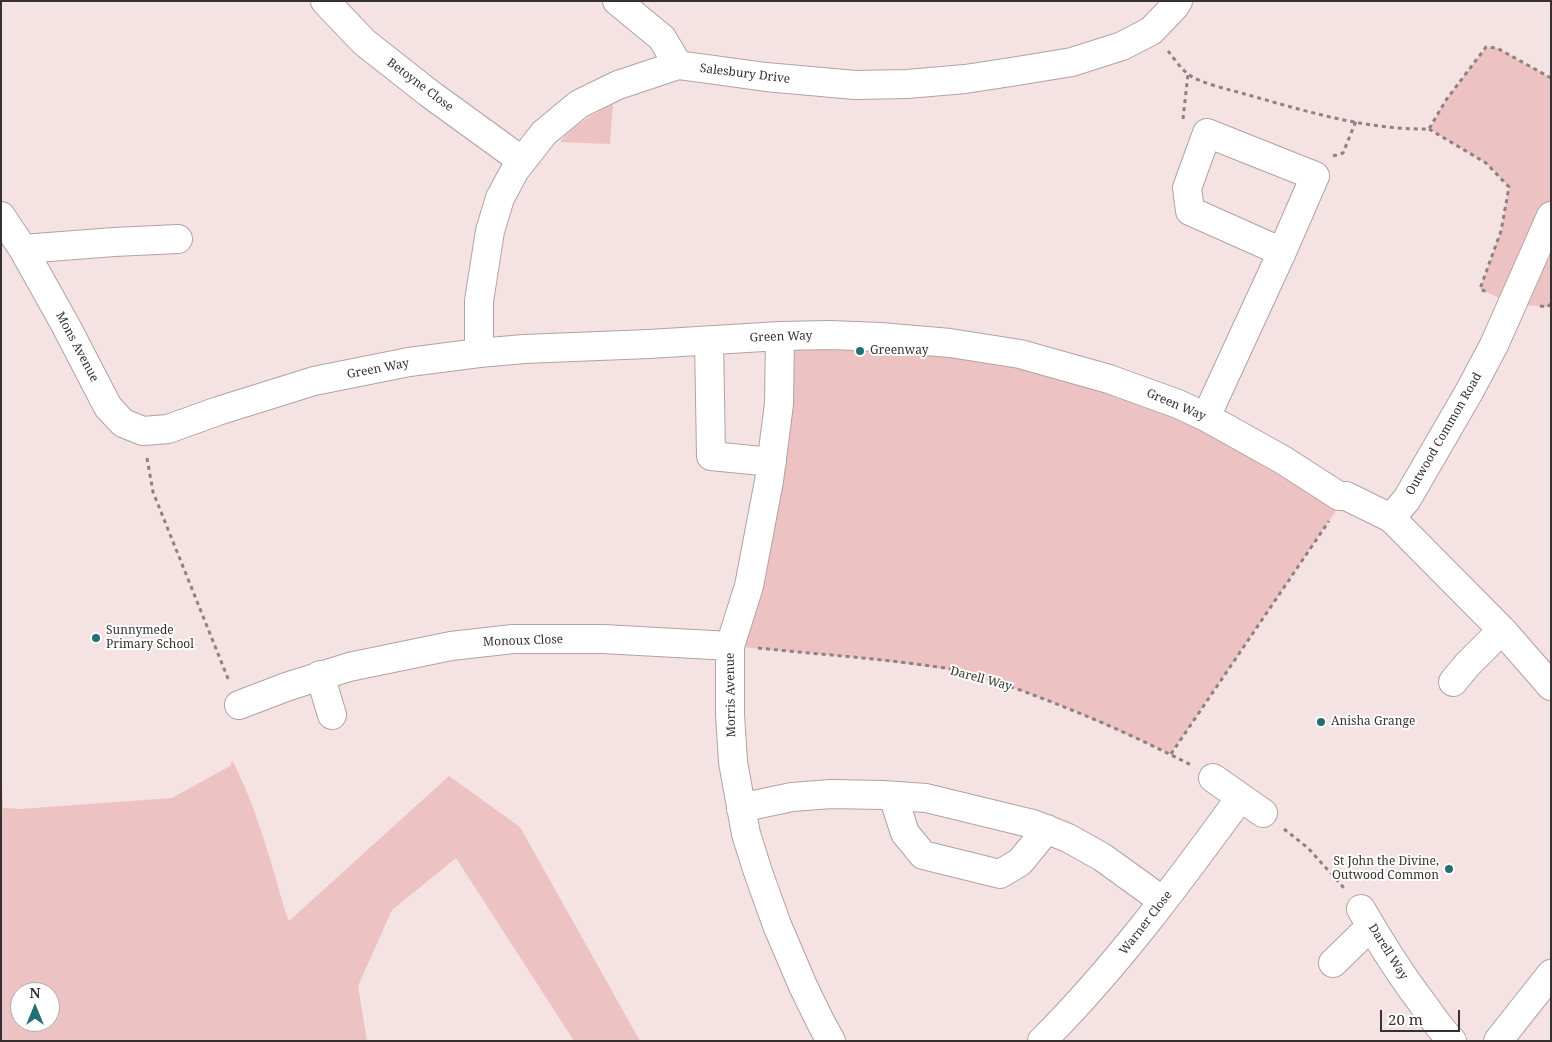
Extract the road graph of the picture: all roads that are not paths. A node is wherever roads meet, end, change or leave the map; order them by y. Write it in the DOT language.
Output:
graph roads {
  1 [pos="325,1"];
  2 [pos="617,1"];
  3 [pos="1178,1"];
  4 [pos="678,65"];
  5 [pos="521,160"];
  6 [pos="1,216"];
  7 [pos="1551,216"];
  8 [pos="178,239"];
  9 [pos="23,249"];
  10 [pos="1282,252"];
  11 [pos="780,336"];
  12 [pos="709,341"];
  13 [pos="479,353"];
  14 [pos="1206,417"];
  15 [pos="143,432"];
  16 [pos="772,462"];
  17 [pos="1391,518"];
  18 [pos="1502,630"];
  19 [pos="730,646"];
  20 [pos="320,675"];
  21 [pos="1453,682"];
  22 [pos="1551,686"];
  23 [pos="239,705"];
  24 [pos="332,716"];
  25 [pos="1213,778"];
  26 [pos="894,796"];
  27 [pos="1240,798"];
  28 [pos="741,808"];
  29 [pos="1263,813"];
  30 [pos="1047,830"];
  31 [pos="1163,901"];
  32 [pos="1333,963"];
  33 [pos="1551,974"];
  34 [pos="831,1041"];
  35 [pos="1042,1041"];
  36 [pos="1452,1041"];
  37 [pos="1498,1041"];
  1 -- 5 [label="street, Betoyne Close"];
  2 -- 4 [label="street"];
  3 -- 4 [label="street, Salesbury Drive"];
  4 -- 5 [label="street, Salesbury Drive"];
  5 -- 13 [label="street, Salesbury Drive"];
  6 -- 9 [label="street, Mons Avenue"];
  7 -- 17 [label="street, Outwood Common Road"];
  8 -- 9 [label="street"];
  9 -- 15 [label="street, Mons Avenue"];
  10 -- 10 [label="street"];
  10 -- 14 [label="street"];
  11 -- 12 [label="street, Green Way"];
  11 -- 14 [label="street, Green Way"];
  11 -- 16 [label="street, Morris Avenue"];
  12 -- 13 [label="street, Green Way"];
  12 -- 16 [label="street"];
  13 -- 15 [label="street, Green Way"];
  14 -- 17 [label="street, Green Way"];
  16 -- 19 [label="street, Morris Avenue"];
  17 -- 18 [label="street"];
  18 -- 21 [label="street"];
  18 -- 22 [label="street"];
  19 -- 20 [label="street, Monoux Close"];
  19 -- 28 [label="street, Morris Avenue"];
  20 -- 23 [label="street, Monoux Close"];
  20 -- 24 [label="street"];
  25 -- 27 [label="street"];
  26 -- 28 [label="street"];
  26 -- 30 [label="street"];
  26 -- 30 [label="street"];
  27 -- 29 [label="street"];
  27 -- 31 [label="street, Warner Close"];
  28 -- 34 [label="street, Morris Avenue"];
  30 -- 31 [label="street"];
  31 -- 35 [label="street, Warner Close"];
  32 -- 36 [label="street, Darell Way"];
  33 -- 37 [label="street"];
}
